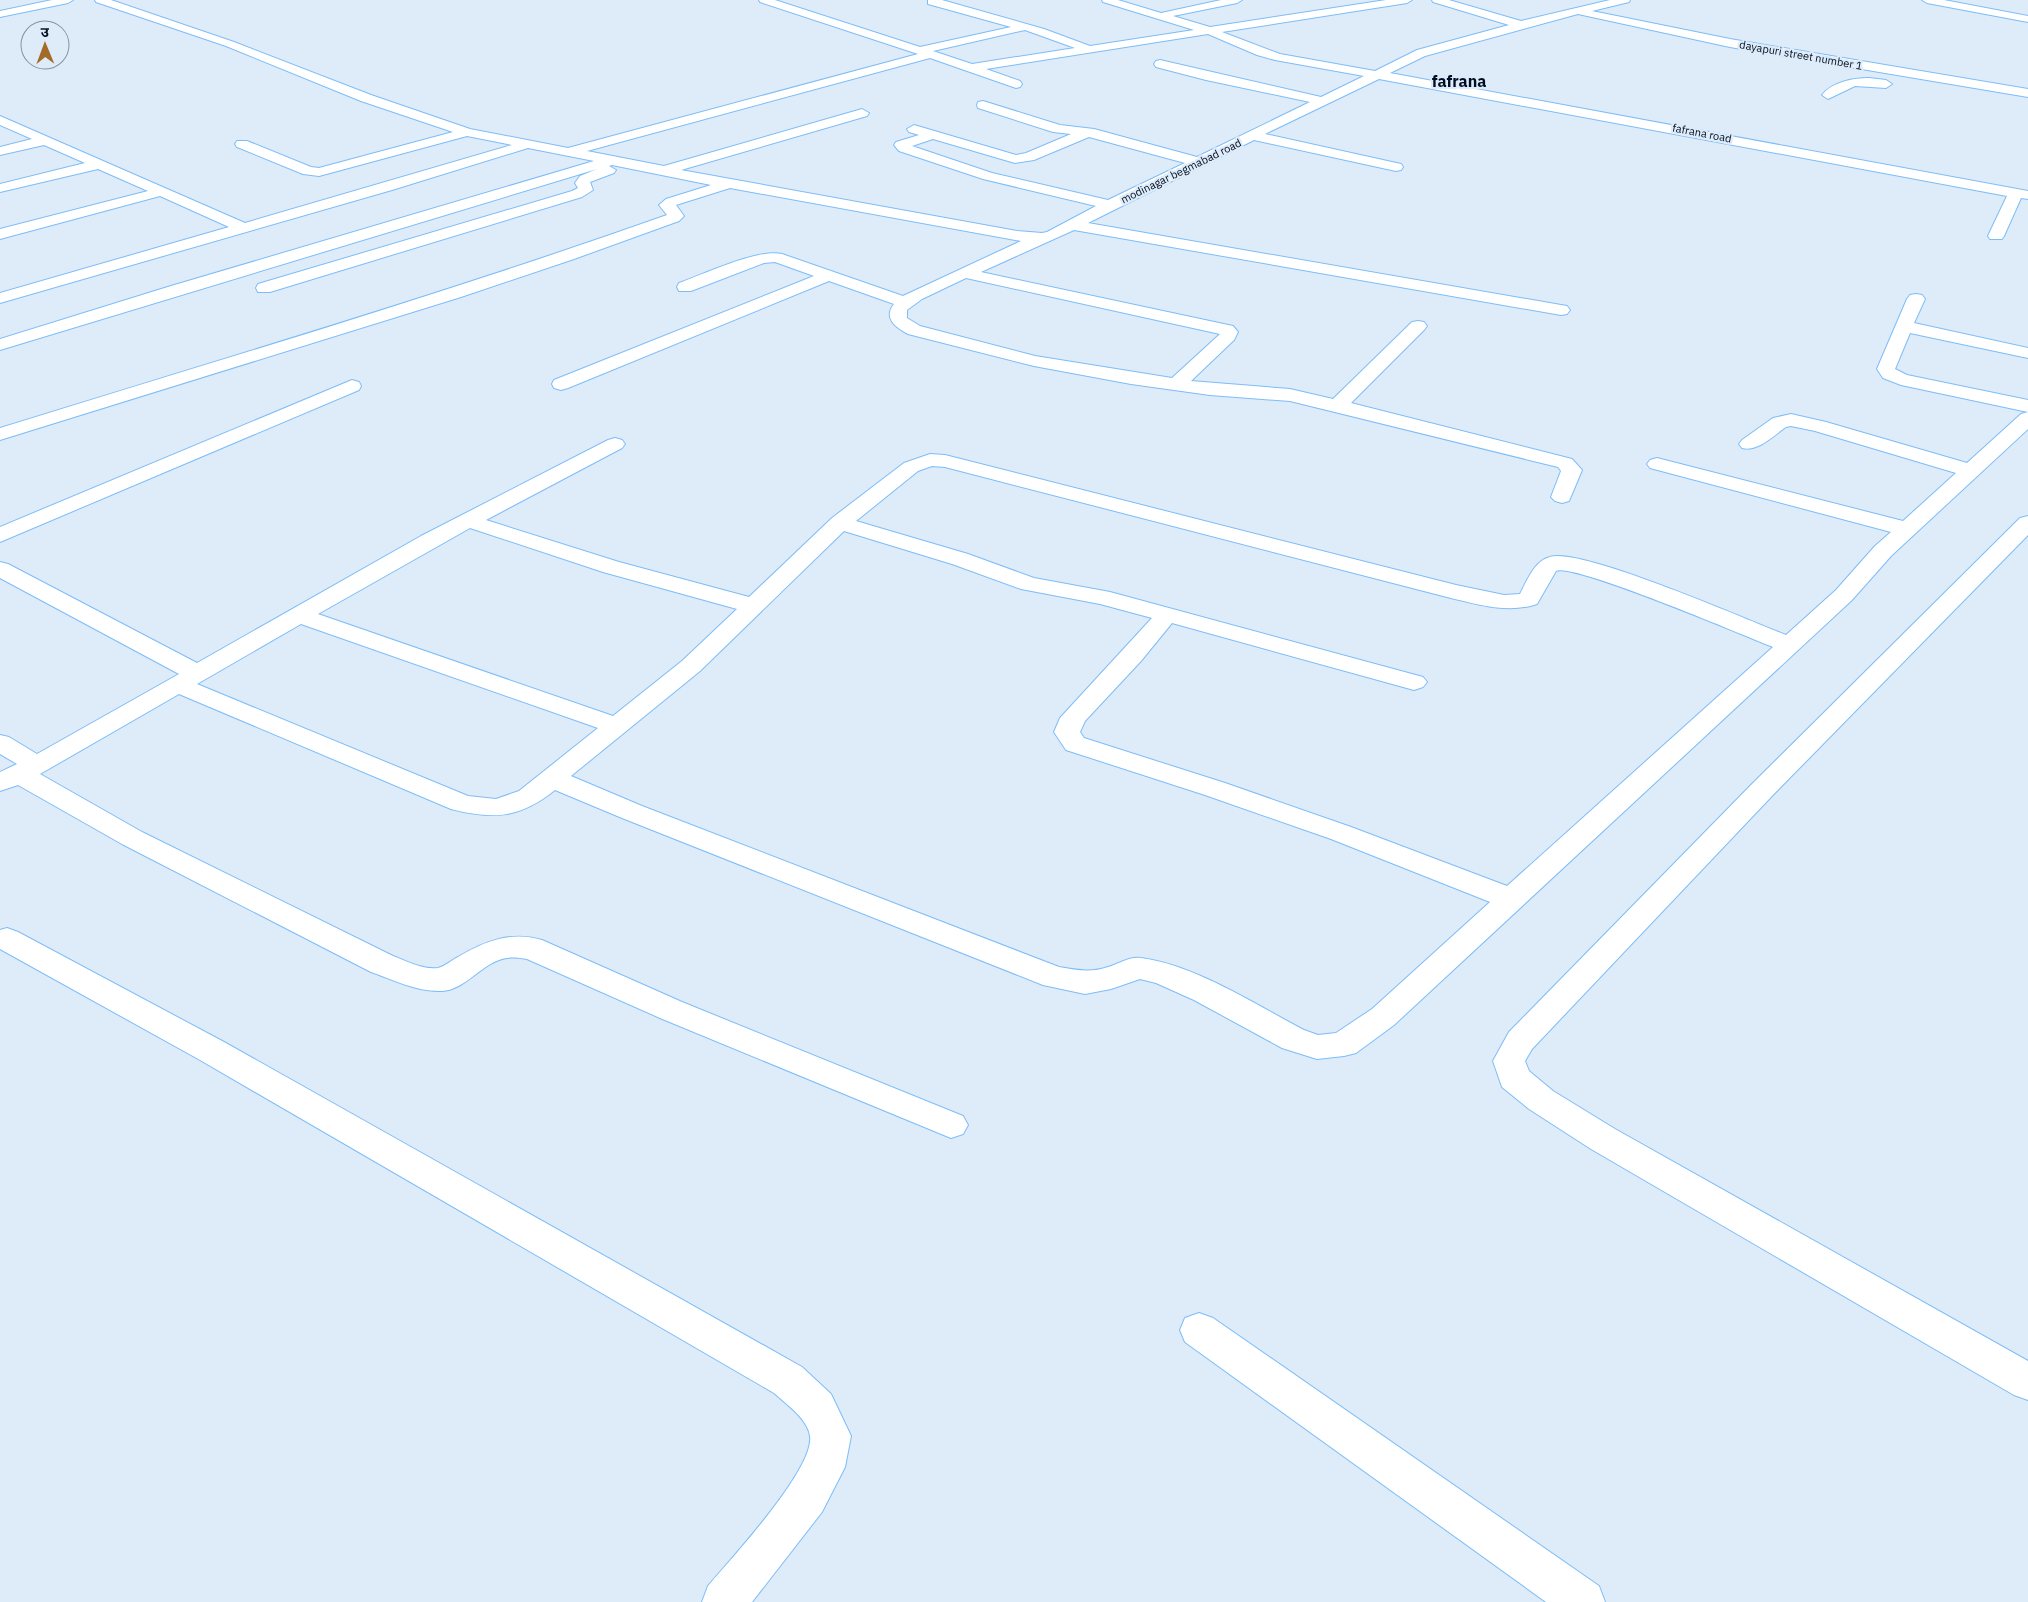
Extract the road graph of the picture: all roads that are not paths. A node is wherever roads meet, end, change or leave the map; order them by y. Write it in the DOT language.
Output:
graph roads {
  1 [pos="68,0"];
  2 [pos="100,0"];
  3 [pos="764,0"];
  4 [pos="937,0"];
  5 [pos="1107,0"];
  6 [pos="1237,0"];
  7 [pos="1356,0"];
  8 [pos="1407,0"];
  9 [pos="1437,0"];
  10 [pos="1623,0"];
  11 [pos="1927,0"];
  12 [pos="1374,5"];
  13 [pos="1574,11"];
  14 [pos="0,14"];
  15 [pos="1160,16"];
  16 [pos="2028,19"];
  17 [pos="1519,24"];
  18 [pos="1026,27"];
  19 [pos="1207,30"];
  20 [pos="1088,49"];
  21 [pos="924,53"];
  22 [pos="1160,64"];
  23 [pos="971,68"];
  24 [pos="1377,74"];
  25 [pos="1016,84"];
  26 [pos="1900,86"];
  27 [pos="2028,92"];
  28 [pos="1828,95"];
  29 [pos="1323,101"];
  30 [pos="983,105"];
  31 [pos="862,113"];
  32 [pos="0,120"];
  33 [pos="905,127"];
  34 [pos="467,132"];
  35 [pos="1088,133"];
  36 [pos="932,135"];
  37 [pos="1254,136"];
  38 [pos="46,140"];
  39 [pos="242,144"];
  40 [pos="526,145"];
  41 [pos="0,151"];
  42 [pos="566,152"];
  43 [pos="618,162"];
  44 [pos="1199,162"];
  45 [pos="98,164"];
  46 [pos="1396,167"];
  47 [pos="663,171"];
  48 [pos="721,182"];
  49 [pos="0,188"];
  50 [pos="160,192"];
  51 [pos="2022,194"];
  52 [pos="1110,205"];
  53 [pos="1073,225"];
  54 [pos="244,228"];
  55 [pos="0,234"];
  56 [pos="1996,236"];
  57 [pos="1043,238"];
  58 [pos="964,273"];
  59 [pos="828,276"];
  60 [pos="685,287"];
  61 [pos="264,288"];
  62 [pos="0,298"];
  63 [pos="1916,299"];
  64 [pos="904,302"];
  65 [pos="1561,310"];
  66 [pos="1418,326"];
  67 [pos="1904,326"];
  68 [pos="0,345"];
  69 [pos="2028,353"];
  70 [pos="561,384"];
  71 [pos="1178,384"];
  72 [pos="352,386"];
  73 [pos="1338,405"];
  74 [pos="2028,406"];
  75 [pos="2028,418"];
  76 [pos="0,434"];
  77 [pos="615,444"];
  78 [pos="1749,444"];
  79 [pos="1657,464"];
  80 [pos="1971,471"];
  81 [pos="1562,497"];
  82 [pos="470,521"];
  83 [pos="840,523"];
  84 [pos="2028,523"];
  85 [pos="1907,529"];
  86 [pos="0,535"];
  87 [pos="0,569"];
  88 [pos="754,606"];
  89 [pos="298,615"];
  90 [pos="1167,615"];
  91 [pos="1790,645"];
  92 [pos="186,678"];
  93 [pos="1414,682"];
  94 [pos="616,726"];
  95 [pos="0,743"];
  96 [pos="18,774"];
  97 [pos="551,778"];
  98 [pos="1511,899"];
  99 [pos="7,939"];
  100 [pos="951,1125"];
  101 [pos="1199,1330"];
  102 [pos="2028,1382"];
  103 [pos="724,1602"];
  104 [pos="1583,1602"];
  1 -- 14 [label="street"];
  2 -- 34 [label="street, modinagar begmabad road"];
  3 -- 21 [label="street"];
  4 -- 18 [label="street"];
  5 -- 15 [label="street, fafrana road"];
  6 -- 15 [label="street"];
  7 -- 12 [label="street"];
  8 -- 12 [label="street"];
  9 -- 17 [label="street"];
  10 -- 13 [label="street, modinagar begmabad road"];
  11 -- 16 [label="street"];
  12 -- 19 [label="street"];
  13 -- 17 [label="street, modinagar begmabad road"];
  13 -- 27 [label="street, dayapuri street number 1"];
  15 -- 19 [label="street, fafrana road"];
  17 -- 24 [label="street, modinagar begmabad road"];
  18 -- 20 [label="street"];
  18 -- 21 [label="street"];
  19 -- 20 [label="street"];
  19 -- 24 [label="street, fafrana road"];
  20 -- 23 [label="street"];
  21 -- 23 [label="street"];
  21 -- 42 [label="street"];
  22 -- 29 [label="street"];
  23 -- 25 [label="street"];
  24 -- 29 [label="street, modinagar begmabad road"];
  24 -- 51 [label="street, fafrana road"];
  26 -- 28 [label="street"];
  29 -- 37 [label="street, modinagar begmabad road"];
  30 -- 35 [label="street"];
  31 -- 47 [label="street"];
  32 -- 38 [label="street"];
  33 -- 36 [label="street"];
  34 -- 39 [label="street"];
  34 -- 40 [label="street, modinagar begmabad road"];
  35 -- 36 [label="street"];
  35 -- 44 [label="street"];
  36 -- 52 [label="street"];
  37 -- 44 [label="street, modinagar begmabad road"];
  37 -- 46 [label="street"];
  38 -- 41 [label="street"];
  38 -- 45 [label="street"];
  40 -- 42 [label="street, modinagar begmabad road"];
  40 -- 54 [label="street"];
  42 -- 43 [label="street, modinagar begmabad road"];
  43 -- 47 [label="street, modinagar begmabad road"];
  43 -- 61 [label="street"];
  43 -- 68 [label="street"];
  44 -- 52 [label="street, modinagar begmabad road"];
  45 -- 49 [label="street"];
  45 -- 50 [label="street"];
  47 -- 48 [label="street, modinagar begmabad road"];
  48 -- 57 [label="street, modinagar begmabad road"];
  48 -- 76 [label="street"];
  50 -- 54 [label="street"];
  50 -- 55 [label="street"];
  51 -- 56 [label="street"];
  52 -- 53 [label="street, modinagar begmabad road"];
  53 -- 57 [label="street, modinagar begmabad road"];
  53 -- 65 [label="street"];
  54 -- 62 [label="street"];
  57 -- 58 [label="street"];
  58 -- 64 [label="street"];
  58 -- 71 [label="street"];
  59 -- 60 [label="street"];
  59 -- 64 [label="street"];
  59 -- 70 [label="street"];
  63 -- 67 [label="street"];
  64 -- 71 [label="street"];
  66 -- 73 [label="street"];
  67 -- 69 [label="street"];
  67 -- 74 [label="street"];
  71 -- 73 [label="street"];
  72 -- 86 [label="street"];
  73 -- 81 [label="street"];
  75 -- 80 [label="street"];
  77 -- 82 [label="street"];
  78 -- 80 [label="street"];
  79 -- 85 [label="street"];
  80 -- 85 [label="street"];
  82 -- 88 [label="street"];
  82 -- 89 [label="street"];
  83 -- 88 [label="street"];
  83 -- 90 [label="street"];
  83 -- 91 [label="street"];
  84 -- 102 [label="street"];
  85 -- 91 [label="street"];
  87 -- 92 [label="street"];
  88 -- 94 [label="street"];
  89 -- 92 [label="street"];
  89 -- 94 [label="street"];
  90 -- 93 [label="street"];
  90 -- 98 [label="street"];
  91 -- 98 [label="street"];
  92 -- 96 [label="street"];
  92 -- 97 [label="street"];
  94 -- 97 [label="street"];
  95 -- 96 [label="street"];
  96 -- 100 [label="street"];
  97 -- 98 [label="street"];
  99 -- 103 [label="street"];
  101 -- 104 [label="street"];
}
